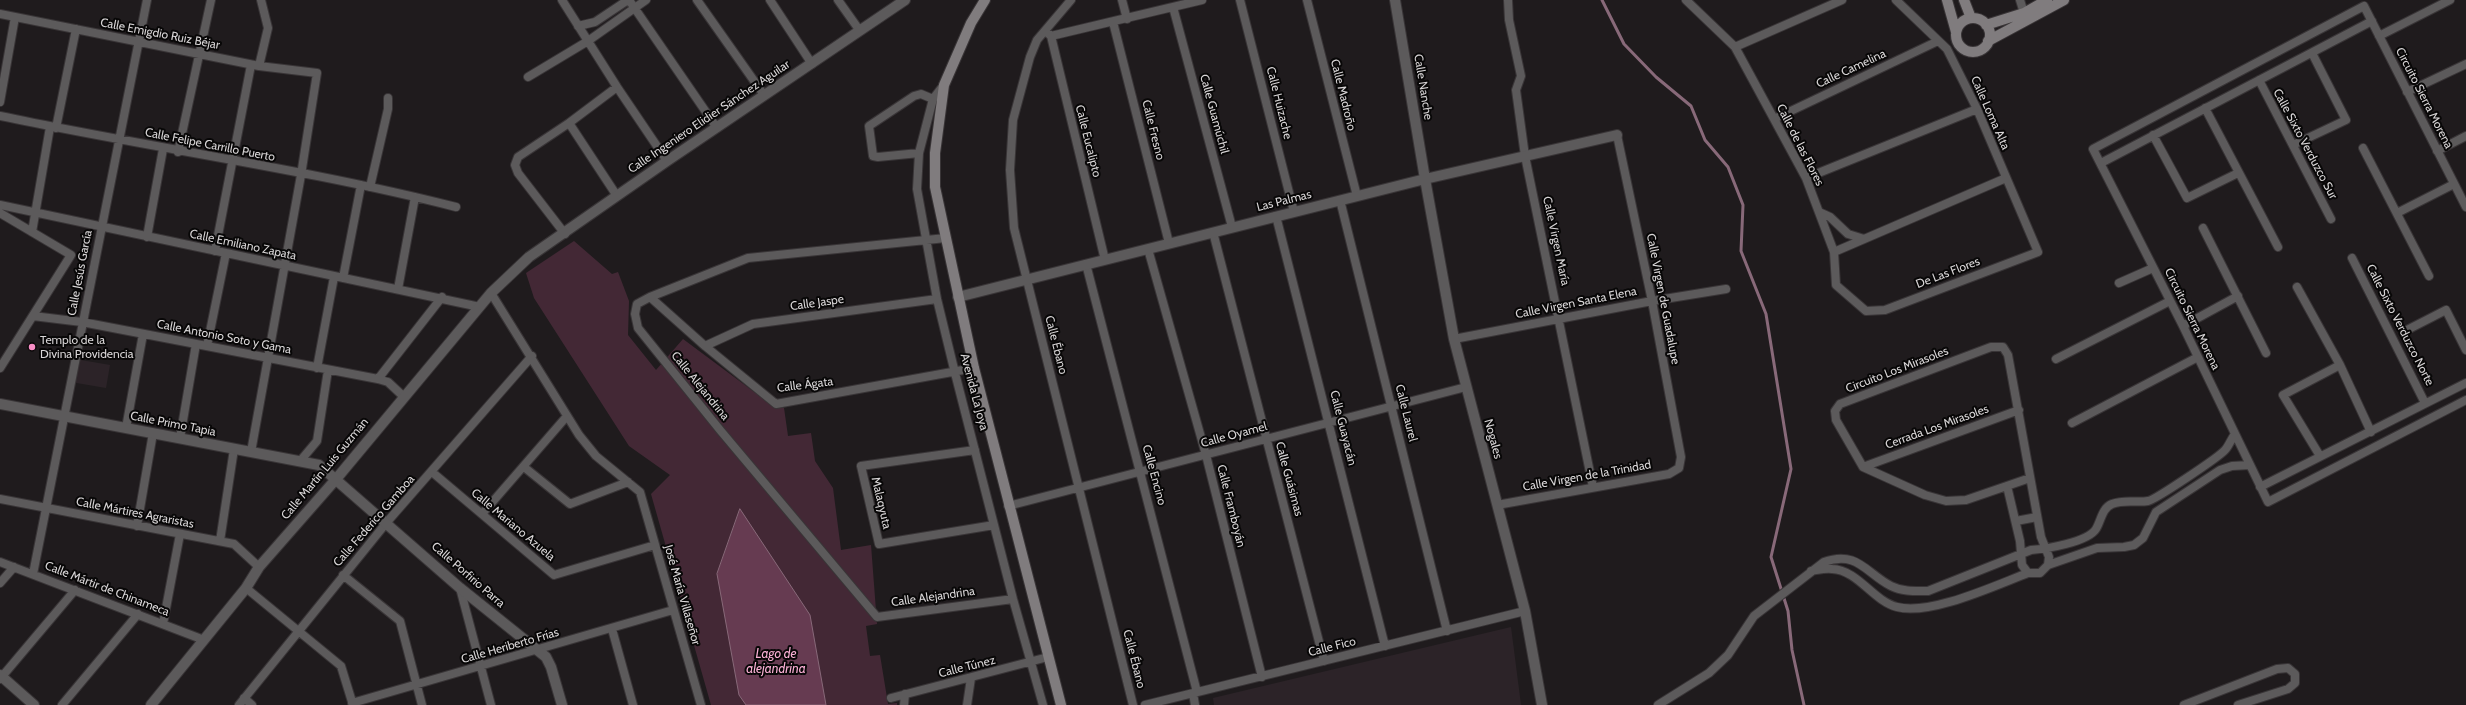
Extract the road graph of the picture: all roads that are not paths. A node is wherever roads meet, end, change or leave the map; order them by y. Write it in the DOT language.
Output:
graph roads {
  1 [pos="147,0"];
  2 [pos="211,0"];
  3 [pos="261,0"];
  4 [pos="562,0"];
  5 [pos="629,0"];
  6 [pos="646,0"];
  7 [pos="697,0"];
  8 [pos="770,0"];
  9 [pos="838,0"];
  10 [pos="905,0"];
  11 [pos="985,0"];
  12 [pos="1071,0"];
  13 [pos="1122,0"];
  14 [pos="1202,0"];
  15 [pos="1240,0"];
  16 [pos="1307,0"];
  17 [pos="1395,0"];
  18 [pos="1508,0"];
  19 [pos="1686,0"];
  20 [pos="1842,0"];
  21 [pos="1896,0"];
  22 [pos="1947,0"];
  23 [pos="1964,0"];
  24 [pos="2020,0"];
  25 [pos="2047,0"];
  26 [pos="2064,0"];
  27 [pos="2450,0"];
  28 [pos="1190,1"];
  29 [pos="1173,7"];
  30 [pos="635,8"];
  31 [pos="2024,13"];
  32 [pos="0,14"];
  33 [pos="15,17"];
  34 [pos="1971,18"];
  35 [pos="1126,19"];
  36 [pos="2372,21"];
  37 [pos="1112,22"];
  38 [pos="1986,25"];
  39 [pos="578,26"];
  40 [pos="76,29"];
  41 [pos="860,31"];
  42 [pos="1956,32"];
  43 [pos="1048,34"];
  44 [pos="2379,36"];
  45 [pos="138,41"];
  46 [pos="588,41"];
  47 [pos="1938,41"];
  48 [pos="1988,41"];
  49 [pos="1735,47"];
  50 [pos="2312,53"];
  51 [pos="199,54"];
  52 [pos="812,64"];
  53 [pos="2466,64"];
  54 [pos="255,65"];
  55 [pos="528,77"];
  56 [pos="2259,80"];
  57 [pos="944,85"];
  58 [pos="617,87"];
  59 [pos="2407,92"];
  60 [pos="764,95"];
  61 [pos="388,98"];
  62 [pos="934,99"];
  63 [pos="0,102"];
  64 [pos="2205,108"];
  65 [pos="1977,109"];
  66 [pos="0,116"];
  67 [pos="1774,119"];
  68 [pos="569,123"];
  69 [pos="53,127"];
  70 [pos="717,128"];
  71 [pos="2153,135"];
  72 [pos="1617,136"];
  73 [pos="2466,136"];
  74 [pos="118,140"];
  75 [pos="2293,144"];
  76 [pos="2363,148"];
  77 [pos="163,149"];
  78 [pos="2437,151"];
  79 [pos="178,152"];
  80 [pos="919,153"];
  81 [pos="1525,156"];
  82 [pos="667,161"];
  83 [pos="233,162"];
  84 [pos="2101,163"];
  85 [pos="2238,173"];
  86 [pos="301,175"];
  87 [pos="1806,178"];
  88 [pos="2006,178"];
  89 [pos="1425,179"];
  90 [pos="2454,184"];
  91 [pos="361,185"];
  92 [pos="370,187"];
  93 [pos="618,196"];
  94 [pos="1357,196"];
  95 [pos="415,197"];
  96 [pos="1340,200"];
  97 [pos="0,205"];
  98 [pos="456,207"];
  99 [pos="2466,207"];
  100 [pos="1294,212"];
  101 [pos="1819,212"];
  102 [pos="0,213"];
  103 [pos="2396,213"];
  104 [pos="35,214"];
  105 [pos="1276,216"];
  106 [pos="2331,219"];
  107 [pos="101,228"];
  108 [pos="1232,228"];
  109 [pos="2203,228"];
  110 [pos="32,232"];
  111 [pos="1213,232"];
  112 [pos="565,234"];
  113 [pos="147,237"];
  114 [pos="946,238"];
  115 [pos="1864,239"];
  116 [pos="926,240"];
  117 [pos="1169,243"];
  118 [pos="2278,247"];
  119 [pos="1148,249"];
  120 [pos="215,251"];
  121 [pos="1834,252"];
  122 [pos="2038,252"];
  123 [pos="226,253"];
  124 [pos="529,257"];
  125 [pos="2352,258"];
  126 [pos="1105,260"];
  127 [pos="1086,264"];
  128 [pos="283,265"];
  129 [pos="2153,268"];
  130 [pos="2429,276"];
  131 [pos="334,277"];
  132 [pos="343,278"];
  133 [pos="1027,279"];
  134 [pos="2120,283"];
  135 [pos="2297,287"];
  136 [pos="398,289"];
  137 [pos="1726,289"];
  138 [pos="491,293"];
  139 [pos="2238,296"];
  140 [pos="442,297"];
  141 [pos="650,297"];
  142 [pos="958,297"];
  143 [pos="937,299"];
  144 [pos="1652,301"];
  145 [pos="2170,301"];
  146 [pos="480,307"];
  147 [pos="1866,311"];
  148 [pos="34,316"];
  149 [pos="1560,319"];
  150 [pos="82,322"];
  151 [pos="2183,326"];
  152 [pos="2407,330"];
  153 [pos="143,334"];
  154 [pos="1454,339"];
  155 [pos="196,344"];
  156 [pos="207,346"];
  157 [pos="705,346"];
  158 [pos="2466,350"];
  159 [pos="2266,353"];
  160 [pos="532,356"];
  161 [pos="2198,357"];
  162 [pos="266,358"];
  163 [pos="2056,359"];
  164 [pos="2340,364"];
  165 [pos="0,368"];
  166 [pos="317,368"];
  167 [pos="974,368"];
  168 [pos="328,370"];
  169 [pos="955,373"];
  170 [pos="378,379"];
  171 [pos="2466,383"];
  172 [pos="1466,387"];
  173 [pos="403,396"];
  174 [pos="2466,400"];
  175 [pos="2425,403"];
  176 [pos="0,404"];
  177 [pos="1392,406"];
  178 [pos="2019,410"];
  179 [pos="567,416"];
  180 [pos="64,417"];
  181 [pos="1330,422"];
  182 [pos="2072,423"];
  183 [pos="126,428"];
  184 [pos="2371,432"];
  185 [pos="153,434"];
  186 [pos="2234,434"];
  187 [pos="180,438"];
  188 [pos="1266,439"];
  189 [pos="234,449"];
  190 [pos="975,450"];
  191 [pos="250,452"];
  192 [pos="1206,455"];
  193 [pos="2320,456"];
  194 [pos="301,460"];
  195 [pos="2250,465"];
  196 [pos="524,467"];
  197 [pos="1863,467"];
  198 [pos="1679,468"];
  199 [pos="432,472"];
  200 [pos="1141,472"];
  201 [pos="336,478"];
  202 [pos="2030,478"];
  203 [pos="628,482"];
  204 [pos="2007,486"];
  205 [pos="1593,487"];
  206 [pos="2260,487"];
  207 [pos="1079,488"];
  208 [pos="0,499"];
  209 [pos="1497,505"];
  210 [pos="1008,506"];
  211 [pos="48,509"];
  212 [pos="482,514"];
  213 [pos="2038,517"];
  214 [pos="387,522"];
  215 [pos="2016,522"];
  216 [pos="994,525"];
  217 [pos="137,526"];
  218 [pos="180,534"];
  219 [pos="220,541"];
  220 [pos="655,545"];
  221 [pos="2045,549"];
  222 [pos="2021,556"];
  223 [pos="0,562"];
  224 [pos="2048,565"];
  225 [pos="14,567"];
  226 [pos="259,567"];
  227 [pos="1808,572"];
  228 [pos="2028,573"];
  229 [pos="33,574"];
  230 [pos="343,575"];
  231 [pos="0,583"];
  232 [pos="246,588"];
  233 [pos="460,588"];
  234 [pos="75,590"];
  235 [pos="1013,598"];
  236 [pos="673,610"];
  237 [pos="1525,611"];
  238 [pos="138,614"];
  239 [pos="163,624"];
  240 [pos="612,629"];
  241 [pos="300,631"];
  242 [pos="1447,631"];
  243 [pos="204,640"];
  244 [pos="1385,646"];
  245 [pos="536,649"];
  246 [pos="1048,657"];
  247 [pos="1324,661"];
  248 [pos="1031,663"];
  249 [pos="480,666"];
  250 [pos="1262,676"];
  251 [pos="1,677"];
  252 [pos="971,678"];
  253 [pos="417,686"];
  254 [pos="1195,693"];
  255 [pos="905,694"];
  256 [pos="244,698"];
  257 [pos="891,698"];
  258 [pos="353,704"];
  259 [pos="34,705"];
  260 [pos="62,705"];
  261 [pos="151,705"];
  262 [pos="239,705"];
  263 [pos="252,705"];
  264 [pos="422,705"];
  265 [pos="491,705"];
  266 [pos="562,705"];
  267 [pos="633,705"];
  268 [pos="701,705"];
  269 [pos="904,705"];
  270 [pos="967,705"];
  271 [pos="1043,705"];
  272 [pos="1061,705"];
  273 [pos="1133,705"];
  274 [pos="1145,705"];
  275 [pos="1195,705"];
  276 [pos="1542,705"];
  277 [pos="1658,705"];
  278 [pos="2184,705"];
  279 [pos="2238,705"];
  1 -- 45 [label="street, Calle Jesús García"];
  2 -- 51 [label="street"];
  3 -- 54 [label="street"];
  4 -- 39 [label="street"];
  5 -- 30 [label="street"];
  5 -- 39 [label="street"];
  6 -- 30 [label="street"];
  7 -- 60 [label="street"];
  8 -- 52 [label="street"];
  9 -- 41 [label="street"];
  10 -- 41 [label="street, Calle Ingeniero Elidier Sánchez Aguilar"];
  11 -- 57 [label="main road, Avenida La Joya"];
  12 -- 43 [label="street, Calle Ébano"];
  13 -- 35 [label="street"];
  14 -- 28 [label="street"];
  15 -- 100 [label="street, Calle Huizache"];
  16 -- 94 [label="street, Calle Madroño"];
  17 -- 89 [label="street, Calle Nanche"];
  18 -- 81 [label="street, Calle Virgen María"];
  19 -- 49 [label="street, Calle de las Flores"];
  20 -- 49 [label="street"];
  21 -- 47 [label="street, Calle Loma Alta"];
  22 -- 42 [label="main road"];
  23 -- 34 [label="main road"];
  24 -- 31 [label="street"];
  25 -- 31 [label="main road"];
  26 -- 48 [label="main road"];
  27 -- 44 [label="street"];
  28 -- 29 [label="street"];
  29 -- 35 [label="street"];
  29 -- 108 [label="street, Calle Guamúchil"];
  30 -- 46 [label="street"];
  30 -- 70 [label="street"];
  31 -- 38 [label="main road"];
  32 -- 33 [label="street, Calle Emigdio Ruiz Béjar"];
  33 -- 40 [label="street, Calle Emigdio Ruiz Béjar"];
  33 -- 63 [label="street"];
  34 -- 38 [label="main road"];
  34 -- 42 [label="main road"];
  35 -- 37 [label="street"];
  36 -- 44 [label="street, Circuito Sierra Morena"];
  36 -- 50 [label="street"];
  36 -- 84 [label="street, Circuito Sierra Morena"];
  37 -- 43 [label="street"];
  37 -- 117 [label="street, Calle Fresno"];
  38 -- 48 [label="main road"];
  39 -- 46 [label="street"];
  40 -- 45 [label="street, Calle Emigdio Ruiz Béjar"];
  40 -- 69 [label="street"];
  41 -- 52 [label="street, Calle Ingeniero Elidier Sánchez Aguilar"];
  42 -- 48 [label="main road"];
  43 -- 126 [label="street, Calle Eucalipto"];
  43 -- 133 [label="street, Calle Ébano"];
  44 -- 59 [label="street, Circuito Sierra Morena"];
  45 -- 51 [label="street, Calle Emigdio Ruiz Béjar"];
  45 -- 74 [label="street, Calle Jesús García"];
  46 -- 55 [label="street"];
  46 -- 58 [label="street"];
  47 -- 65 [label="street, Calle Loma Alta"];
  47 -- 67 [label="street, Calle Camelina"];
  49 -- 67 [label="street, Calle de las Flores"];
  50 -- 56 [label="street"];
  50 -- 75 [label="street"];
  51 -- 54 [label="street, Calle Emigdio Ruiz Béjar"];
  51 -- 79 [label="street"];
  52 -- 60 [label="street, Calle Ingeniero Elidier Sánchez Aguilar"];
  53 -- 59 [label="street"];
  54 -- 83 [label="street"];
  54 -- 86 [label="street, Calle Emigdio Ruiz Béjar"];
  56 -- 64 [label="street"];
  56 -- 75 [label="street, Calle Sixto Verduzco Sur"];
  57 -- 62 [label="street, Avenida La Joya"];
  57 -- 114 [label="main road, Avenida La Joya"];
  58 -- 68 [label="street"];
  58 -- 82 [label="street"];
  59 -- 78 [label="street, Circuito Sierra Morena"];
  60 -- 70 [label="street, Calle Ingeniero Elidier Sánchez Aguilar"];
  61 -- 92 [label="street"];
  62 -- 80 [label="street, Avenida La Joya"];
  62 -- 80 [label="street"];
  64 -- 71 [label="street"];
  64 -- 85 [label="street"];
  65 -- 87 [label="street"];
  65 -- 88 [label="street, Calle Loma Alta"];
  66 -- 69 [label="street, Calle Felipe Carrillo Puerto"];
  67 -- 87 [label="street, Calle de las Flores"];
  68 -- 93 [label="street"];
  68 -- 112 [label="street"];
  69 -- 74 [label="street, Calle Felipe Carrillo Puerto"];
  69 -- 104 [label="street"];
  70 -- 82 [label="street, Calle Ingeniero Elidier Sánchez Aguilar"];
  71 -- 84 [label="street"];
  71 -- 85 [label="street"];
  72 -- 81 [label="street, Las Palmas"];
  72 -- 144 [label="street, Calle Virgen de Guadalupe"];
  73 -- 78 [label="street"];
  74 -- 77 [label="street, Calle Felipe Carrillo Puerto"];
  74 -- 107 [label="street, Calle Jesús García"];
  75 -- 106 [label="street, Calle Sixto Verduzco Sur"];
  76 -- 103 [label="street"];
  77 -- 79 [label="street, Calle Felipe Carrillo Puerto"];
  77 -- 113 [label="street"];
  78 -- 90 [label="street, Circuito Sierra Morena"];
  79 -- 83 [label="street, Calle Felipe Carrillo Puerto"];
  80 -- 116 [label="street, Avenida La Joya"];
  81 -- 89 [label="street, Las Palmas"];
  81 -- 149 [label="street, Calle Virgen María"];
  82 -- 93 [label="street, Calle Ingeniero Elidier Sánchez Aguilar"];
  83 -- 86 [label="street, Calle Felipe Carrillo Puerto"];
  83 -- 120 [label="street"];
  84 -- 129 [label="street, Circuito Sierra Morena"];
  85 -- 118 [label="street"];
  86 -- 91 [label="street, Calle Felipe Carrillo Puerto"];
  86 -- 128 [label="street"];
  87 -- 101 [label="street, Calle de las Flores"];
  88 -- 115 [label="street"];
  88 -- 122 [label="street, Calle Loma Alta"];
  89 -- 94 [label="street, Las Palmas"];
  89 -- 154 [label="street, Nogales"];
  90 -- 99 [label="street, Circuito Sierra Morena"];
  90 -- 103 [label="street"];
  91 -- 92 [label="street, Calle Felipe Carrillo Puerto"];
  91 -- 132 [label="street"];
  92 -- 95 [label="street, Calle Felipe Carrillo Puerto"];
  93 -- 112 [label="street, Calle Ingeniero Elidier Sánchez Aguilar"];
  94 -- 96 [label="street, Las Palmas"];
  95 -- 98 [label="street, Calle Felipe Carrillo Puerto"];
  95 -- 136 [label="street"];
  96 -- 100 [label="street, Las Palmas"];
  96 -- 177 [label="street, Calle Laurel"];
  97 -- 104 [label="street, Calle Emiliano Zapata"];
  100 -- 105 [label="street, Las Palmas"];
  101 -- 115 [label="street"];
  101 -- 121 [label="street, Calle de las Flores"];
  102 -- 110 [label="street"];
  103 -- 130 [label="street"];
  104 -- 107 [label="street, Calle Emiliano Zapata"];
  104 -- 110 [label="street"];
  105 -- 108 [label="street, Las Palmas"];
  105 -- 181 [label="street, Calle Guayacán"];
  107 -- 113 [label="street, Calle Emiliano Zapata"];
  107 -- 150 [label="street, Calle Jesús García"];
  108 -- 111 [label="street, Las Palmas"];
  109 -- 139 [label="street"];
  110 -- 148 [label="street"];
  111 -- 117 [label="street, Las Palmas"];
  111 -- 188 [label="street, Calle Guásimas"];
  112 -- 124 [label="street, Calle Ingeniero Elidier Sánchez Aguilar"];
  113 -- 120 [label="street, Calle Emiliano Zapata"];
  114 -- 116 [label="street, Calle Alejandrina"];
  114 -- 142 [label="main road, Avenida La Joya"];
  115 -- 121 [label="street"];
  116 -- 141 [label="street, Calle Alejandrina"];
  116 -- 143 [label="street, Avenida La Joya"];
  117 -- 119 [label="street, Las Palmas"];
  119 -- 126 [label="street, Las Palmas"];
  119 -- 192 [label="street, Calle Framboyán"];
  120 -- 123 [label="street, Calle Emiliano Zapata"];
  121 -- 147 [label="street, Calle de las Flores"];
  122 -- 147 [label="street, De Las Flores"];
  123 -- 128 [label="street, Calle Emiliano Zapata"];
  123 -- 156 [label="street"];
  124 -- 138 [label="street, Calle Martín Luis Guzmán"];
  125 -- 175 [label="street, Calle Sixto Verduzco Norte"];
  126 -- 127 [label="street, Las Palmas"];
  127 -- 133 [label="street, Las Palmas"];
  127 -- 200 [label="street, Calle Encino"];
  128 -- 131 [label="street, Calle Emiliano Zapata"];
  128 -- 162 [label="street"];
  129 -- 134 [label="street"];
  129 -- 145 [label="street, Circuito Sierra Morena"];
  131 -- 132 [label="street, Calle Emiliano Zapata"];
  131 -- 166 [label="street"];
  132 -- 136 [label="street, Calle Emiliano Zapata"];
  133 -- 142 [label="street, Las Palmas"];
  133 -- 207 [label="street, Calle Ébano"];
  135 -- 164 [label="street"];
  136 -- 140 [label="street, Calle Emiliano Zapata"];
  137 -- 144 [label="street, Calle Virgen Santa Elena"];
  138 -- 146 [label="street, Calle Martín Luis Guzmán"];
  138 -- 160 [label="street"];
  139 -- 151 [label="street"];
  139 -- 159 [label="street"];
  140 -- 146 [label="street, Calle Emiliano Zapata"];
  140 -- 170 [label="street"];
  141 -- 157 [label="street, Calle Ágata"];
  141 -- 235 [label="street, Calle Alejandrina"];
  142 -- 167 [label="main road, Avenida La Joya"];
  143 -- 157 [label="street, Calle Jaspe"];
  143 -- 169 [label="street, Avenida La Joya"];
  144 -- 149 [label="street, Calle Virgen Santa Elena"];
  144 -- 198 [label="street, Calle Virgen de Guadalupe"];
  145 -- 151 [label="street, Circuito Sierra Morena"];
  145 -- 163 [label="street"];
  146 -- 173 [label="street, Calle Martín Luis Guzmán"];
  148 -- 150 [label="street, Calle Antonio Soto y Gama"];
  148 -- 165 [label="street"];
  149 -- 154 [label="street, Calle Virgen Santa Elena"];
  149 -- 205 [label="street, Calle Virgen María"];
  150 -- 153 [label="street, Calle Antonio Soto y Gama"];
  150 -- 180 [label="street, Calle Jesús García"];
  151 -- 161 [label="street, Circuito Sierra Morena"];
  152 -- 158 [label="street"];
  153 -- 155 [label="street, Calle Antonio Soto y Gama"];
  153 -- 183 [label="street"];
  154 -- 172 [label="street, Nogales"];
  155 -- 156 [label="street, Calle Antonio Soto y Gama"];
  155 -- 187 [label="street"];
  156 -- 162 [label="street, Calle Antonio Soto y Gama"];
  157 -- 169 [label="street, Calle Ágata"];
  160 -- 179 [label="street"];
  160 -- 199 [label="street, Calle Federico Gamboa"];
  161 -- 182 [label="street"];
  161 -- 186 [label="street, Circuito Sierra Morena"];
  162 -- 166 [label="street, Calle Antonio Soto y Gama"];
  162 -- 191 [label="street"];
  164 -- 184 [label="street"];
  164 -- 193 [label="street"];
  166 -- 168 [label="street, Calle Antonio Soto y Gama"];
  167 -- 169 [label="street, Calle Ágata"];
  167 -- 210 [label="main road, Avenida La Joya"];
  168 -- 170 [label="street, Calle Antonio Soto y Gama"];
  168 -- 194 [label="street"];
  169 -- 190 [label="street, Avenida La Joya"];
  170 -- 173 [label="street, Calle Antonio Soto y Gama"];
  171 -- 175 [label="street"];
  172 -- 177 [label="street, Calle Oyamel"];
  172 -- 209 [label="street, Nogales"];
  173 -- 201 [label="street, Calle Martín Luis Guzmán"];
  174 -- 206 [label="street, Circuito Sierra Morena"];
  175 -- 184 [label="street"];
  176 -- 180 [label="street, Calle Primo Tapia"];
  177 -- 181 [label="street, Calle Oyamel"];
  177 -- 242 [label="street, Calle Laurel"];
  178 -- 197 [label="street, Cerrada Los Mirasoles"];
  178 -- 197 [label="street, Circuito Los Mirasoles"];
  178 -- 202 [label="street, Circuito Los Mirasoles"];
  179 -- 196 [label="street"];
  179 -- 203 [label="street"];
  180 -- 183 [label="street, Calle Primo Tapia"];
  180 -- 211 [label="street, Calle Jesús García"];
  181 -- 188 [label="street, Calle Oyamel"];
  181 -- 244 [label="street, Calle Guayacán"];
  183 -- 185 [label="street, Calle Primo Tapia"];
  184 -- 193 [label="street"];
  185 -- 187 [label="street, Calle Primo Tapia"];
  185 -- 217 [label="street"];
  186 -- 195 [label="street, Circuito Sierra Morena"];
  186 -- 221 [label="street"];
  187 -- 189 [label="street, Calle Primo Tapia"];
  188 -- 192 [label="street, Calle Oyamel"];
  188 -- 247 [label="street, Calle Guásimas"];
  189 -- 191 [label="street, Calle Primo Tapia"];
  189 -- 219 [label="street"];
  190 -- 216 [label="street, Avenida La Joya"];
  190 -- 216 [label="street, Malaqyuta"];
  191 -- 194 [label="street, Calle Primo Tapia"];
  192 -- 200 [label="street, Calle Oyamel"];
  192 -- 250 [label="street, Calle Framboyán"];
  193 -- 206 [label="street"];
  194 -- 201 [label="street, Calle Primo Tapia"];
  195 -- 206 [label="street, Circuito Sierra Morena"];
  195 -- 224 [label="street"];
  196 -- 203 [label="street"];
  196 -- 212 [label="street"];
  197 -- 204 [label="street"];
  198 -- 205 [label="street, Calle Virgen de la Trinidad"];
  199 -- 212 [label="street, Calle Mariano Azuela"];
  199 -- 214 [label="street, Calle Federico Gamboa"];
  200 -- 207 [label="street, Calle Oyamel"];
  200 -- 254 [label="street, Calle Encino"];
  201 -- 214 [label="street, Calle Porfirio Parra"];
  201 -- 226 [label="street, Calle Martín Luis Guzmán"];
  202 -- 204 [label="street"];
  202 -- 213 [label="street, Circuito Los Mirasoles"];
  203 -- 220 [label="street, José María Villaseñor"];
  204 -- 215 [label="street"];
  205 -- 209 [label="street, Calle Virgen de la Trinidad"];
  207 -- 210 [label="street, Calle Oyamel"];
  207 -- 273 [label="street, Calle Ébano"];
  208 -- 211 [label="street, Calle Mártires Agraristas"];
  209 -- 237 [label="street, Nogales"];
  210 -- 246 [label="main road, Avenida La Joya"];
  211 -- 217 [label="street, Calle Mártires Agraristas"];
  211 -- 229 [label="street, Calle Jesús García"];
  212 -- 220 [label="street, Calle Mariano Azuela"];
  213 -- 215 [label="street"];
  213 -- 221 [label="street, Circuito Los Mirasoles"];
  214 -- 230 [label="street, Calle Federico Gamboa"];
  214 -- 233 [label="street, Calle Porfirio Parra"];
  215 -- 222 [label="street"];
  216 -- 235 [label="street, Avenida La Joya"];
  217 -- 218 [label="street, Calle Mártires Agraristas"];
  218 -- 219 [label="street, Calle Mártires Agraristas"];
  218 -- 239 [label="street"];
  219 -- 226 [label="street, Calle Mártires Agraristas"];
  220 -- 236 [label="street, José María Villaseñor"];
  221 -- 222 [label="street"];
  221 -- 224 [label="street, Circuito Los Mirasoles"];
  222 -- 227 [label="street"];
  222 -- 228 [label="street"];
  223 -- 225 [label="street, Calle Mártir de Chinameca"];
  224 -- 228 [label="street"];
  225 -- 229 [label="street, Calle Mártir de Chinameca"];
  225 -- 231 [label="street"];
  226 -- 232 [label="street, Calle Martín Luis Guzmán"];
  227 -- 228 [label="street"];
  227 -- 277 [label="street"];
  229 -- 234 [label="street, Calle Mártir de Chinameca"];
  230 -- 241 [label="street, Calle Federico Gamboa"];
  230 -- 253 [label="street"];
  232 -- 241 [label="street"];
  232 -- 243 [label="street, Calle Martín Luis Guzmán"];
  233 -- 245 [label="street, Calle Porfirio Parra"];
  233 -- 249 [label="street"];
  234 -- 238 [label="street, Calle Mártir de Chinameca"];
  234 -- 251 [label="street"];
  235 -- 248 [label="street, Avenida La Joya"];
  236 -- 240 [label="street, Calle Heriberto Frías"];
  236 -- 268 [label="street, José María Villaseñor"];
  237 -- 242 [label="street, Calle Fico"];
  237 -- 276 [label="street, Nogales"];
  238 -- 239 [label="street, Calle Mártir de Chinameca"];
  238 -- 260 [label="street"];
  239 -- 243 [label="street, Calle Mártir de Chinameca"];
  240 -- 245 [label="street, Calle Heriberto Frías"];
  240 -- 267 [label="street"];
  241 -- 256 [label="street, Calle Federico Gamboa"];
  241 -- 258 [label="street"];
  242 -- 244 [label="street, Calle Fico"];
  243 -- 261 [label="street, Calle Martín Luis Guzmán"];
  244 -- 247 [label="street, Calle Fico"];
  245 -- 249 [label="street, Calle Heriberto Frías"];
  245 -- 266 [label="street, Calle Porfirio Parra"];
  246 -- 248 [label="street, Calle Túnez"];
  246 -- 272 [label="main road, Avenida La Joya"];
  247 -- 250 [label="street, Calle Fico"];
  248 -- 252 [label="street, Calle Túnez"];
  248 -- 271 [label="street, Avenida La Joya"];
  249 -- 253 [label="street, Calle Heriberto Frías"];
  249 -- 265 [label="street"];
  250 -- 254 [label="street, Calle Fico"];
  251 -- 259 [label="street"];
  252 -- 255 [label="street, Calle Túnez"];
  252 -- 270 [label="street"];
  253 -- 258 [label="street, Calle Heriberto Frías"];
  253 -- 264 [label="street"];
  254 -- 274 [label="street, Calle Fico"];
  254 -- 275 [label="street, Calle Encino"];
  255 -- 257 [label="street, Calle Túnez"];
  255 -- 269 [label="street"];
  256 -- 262 [label="street, Calle Federico Gamboa"];
  256 -- 263 [label="street"];
  278 -- 279 [label="street"];
}
